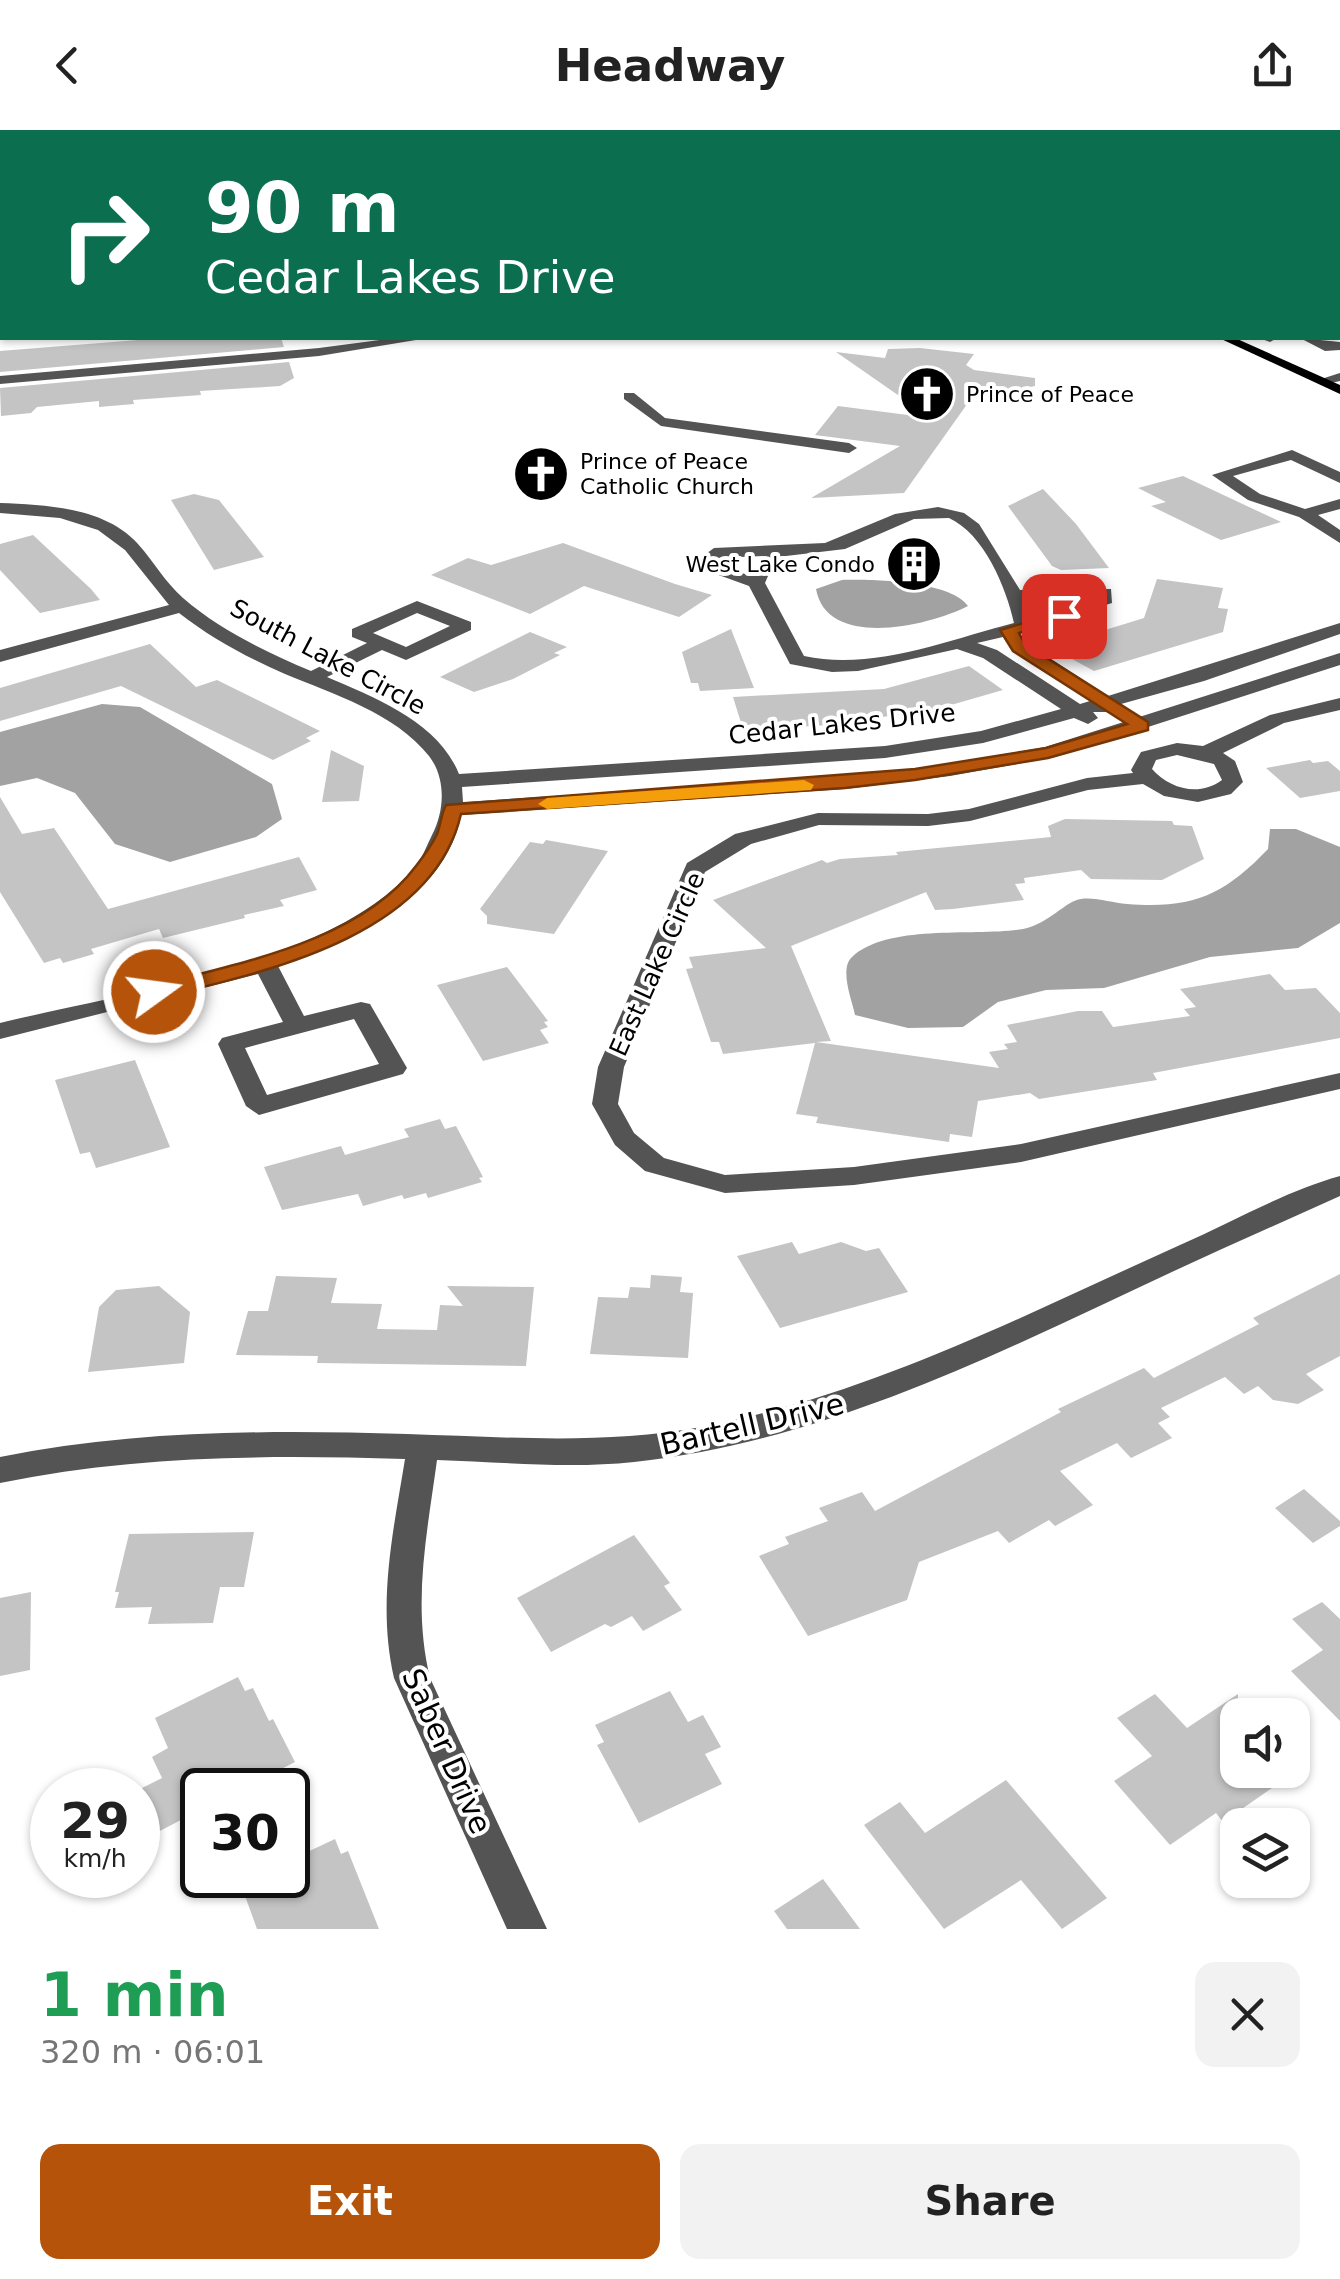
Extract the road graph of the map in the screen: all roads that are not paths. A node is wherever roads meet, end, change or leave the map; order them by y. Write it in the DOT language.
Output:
graph roads {
  1 [pos="406,340"];
  2 [pos="1230,340"];
  3 [pos="1270,340"];
  4 [pos="1312,340"];
  5 [pos="1340,346"];
  6 [pos="1294,351"];
  7 [pos="1325,365"];
  8 [pos="1340,374"];
  9 [pos="0,380"];
  10 [pos="1322,381"];
  11 [pos="1340,390"];
  12 [pos="629,396"];
  13 [pos="850,448"];
  14 [pos="1340,478"];
  15 [pos="1340,504"];
  16 [pos="0,508"];
  17 [pos="1305,514"];
  18 [pos="1340,538"];
  19 [pos="779,550"];
  20 [pos="756,583"];
  21 [pos="1016,595"];
  22 [pos="183,607"];
  23 [pos="1016,628"];
  24 [pos="1340,628"];
  25 [pos="958,643"];
  26 [pos="382,644"];
  27 [pos="0,656"];
  28 [pos="1340,659"];
  29 [pos="311,678"];
  30 [pos="1107,704"];
  31 [pos="1340,704"];
  32 [pos="1078,712"];
  33 [pos="1142,726"];
  34 [pos="1113,734"];
  35 [pos="1177,749"];
  36 [pos="1206,753"];
  37 [pos="1147,767"];
  38 [pos="453,781"];
  39 [pos="453,809"];
  40 [pos="265,964"];
  41 [pos="296,1026"];
  42 [pos="0,1031"];
  43 [pos="1340,1082"];
  44 [pos="1340,1185"];
  45 [pos="423,1447"];
  46 [pos="0,1470"];
  47 [pos="527,1929"];
  1 -- 9 [label="street"];
  2 -- 10 [label="main road"];
  3 -- 6 [label="main road"];
  4 -- 5 [label="street"];
  7 -- 8 [label="main road"];
  8 -- 10 [label="street"];
  10 -- 11 [label="main road"];
  12 -- 13 [label="street"];
  14 -- 17 [label="street"];
  15 -- 17 [label="street"];
  16 -- 22 [label="street, South Lake Circle"];
  17 -- 18 [label="street"];
  19 -- 20 [label="street"];
  19 -- 20 [label="street"];
  19 -- 21 [label="street"];
  20 -- 25 [label="street"];
  21 -- 23 [label="street"];
  21 -- 23 [label="street"];
  22 -- 27 [label="street"];
  22 -- 29 [label="street, South Lake Circle"];
  23 -- 25 [label="street"];
  23 -- 30 [label="street"];
  24 -- 30 [label="street, Cedar Lakes Drive"];
  25 -- 32 [label="street"];
  26 -- 26 [label="street"];
  26 -- 29 [label="street"];
  28 -- 33 [label="street"];
  29 -- 38 [label="street, South Lake Circle"];
  30 -- 32 [label="street, Cedar Lakes Drive"];
  30 -- 33 [label="street"];
  31 -- 36 [label="street"];
  32 -- 34 [label="street"];
  32 -- 38 [label="street, Cedar Lakes Drive"];
  33 -- 34 [label="street"];
  33 -- 35 [label="street"];
  34 -- 37 [label="street"];
  34 -- 39 [label="street"];
  35 -- 36 [label="street"];
  35 -- 37 [label="street, East Lake Circle"];
  36 -- 37 [label="street"];
  37 -- 43 [label="street, East Lake Circle"];
  38 -- 39 [label="street"];
  39 -- 40 [label="street"];
  40 -- 41 [label="street"];
  40 -- 42 [label="street"];
  41 -- 41 [label="street"];
  44 -- 45 [label="street, Bartell Drive"];
  45 -- 46 [label="street, Bartell Drive"];
  45 -- 47 [label="street, Saber Drive"];
}
